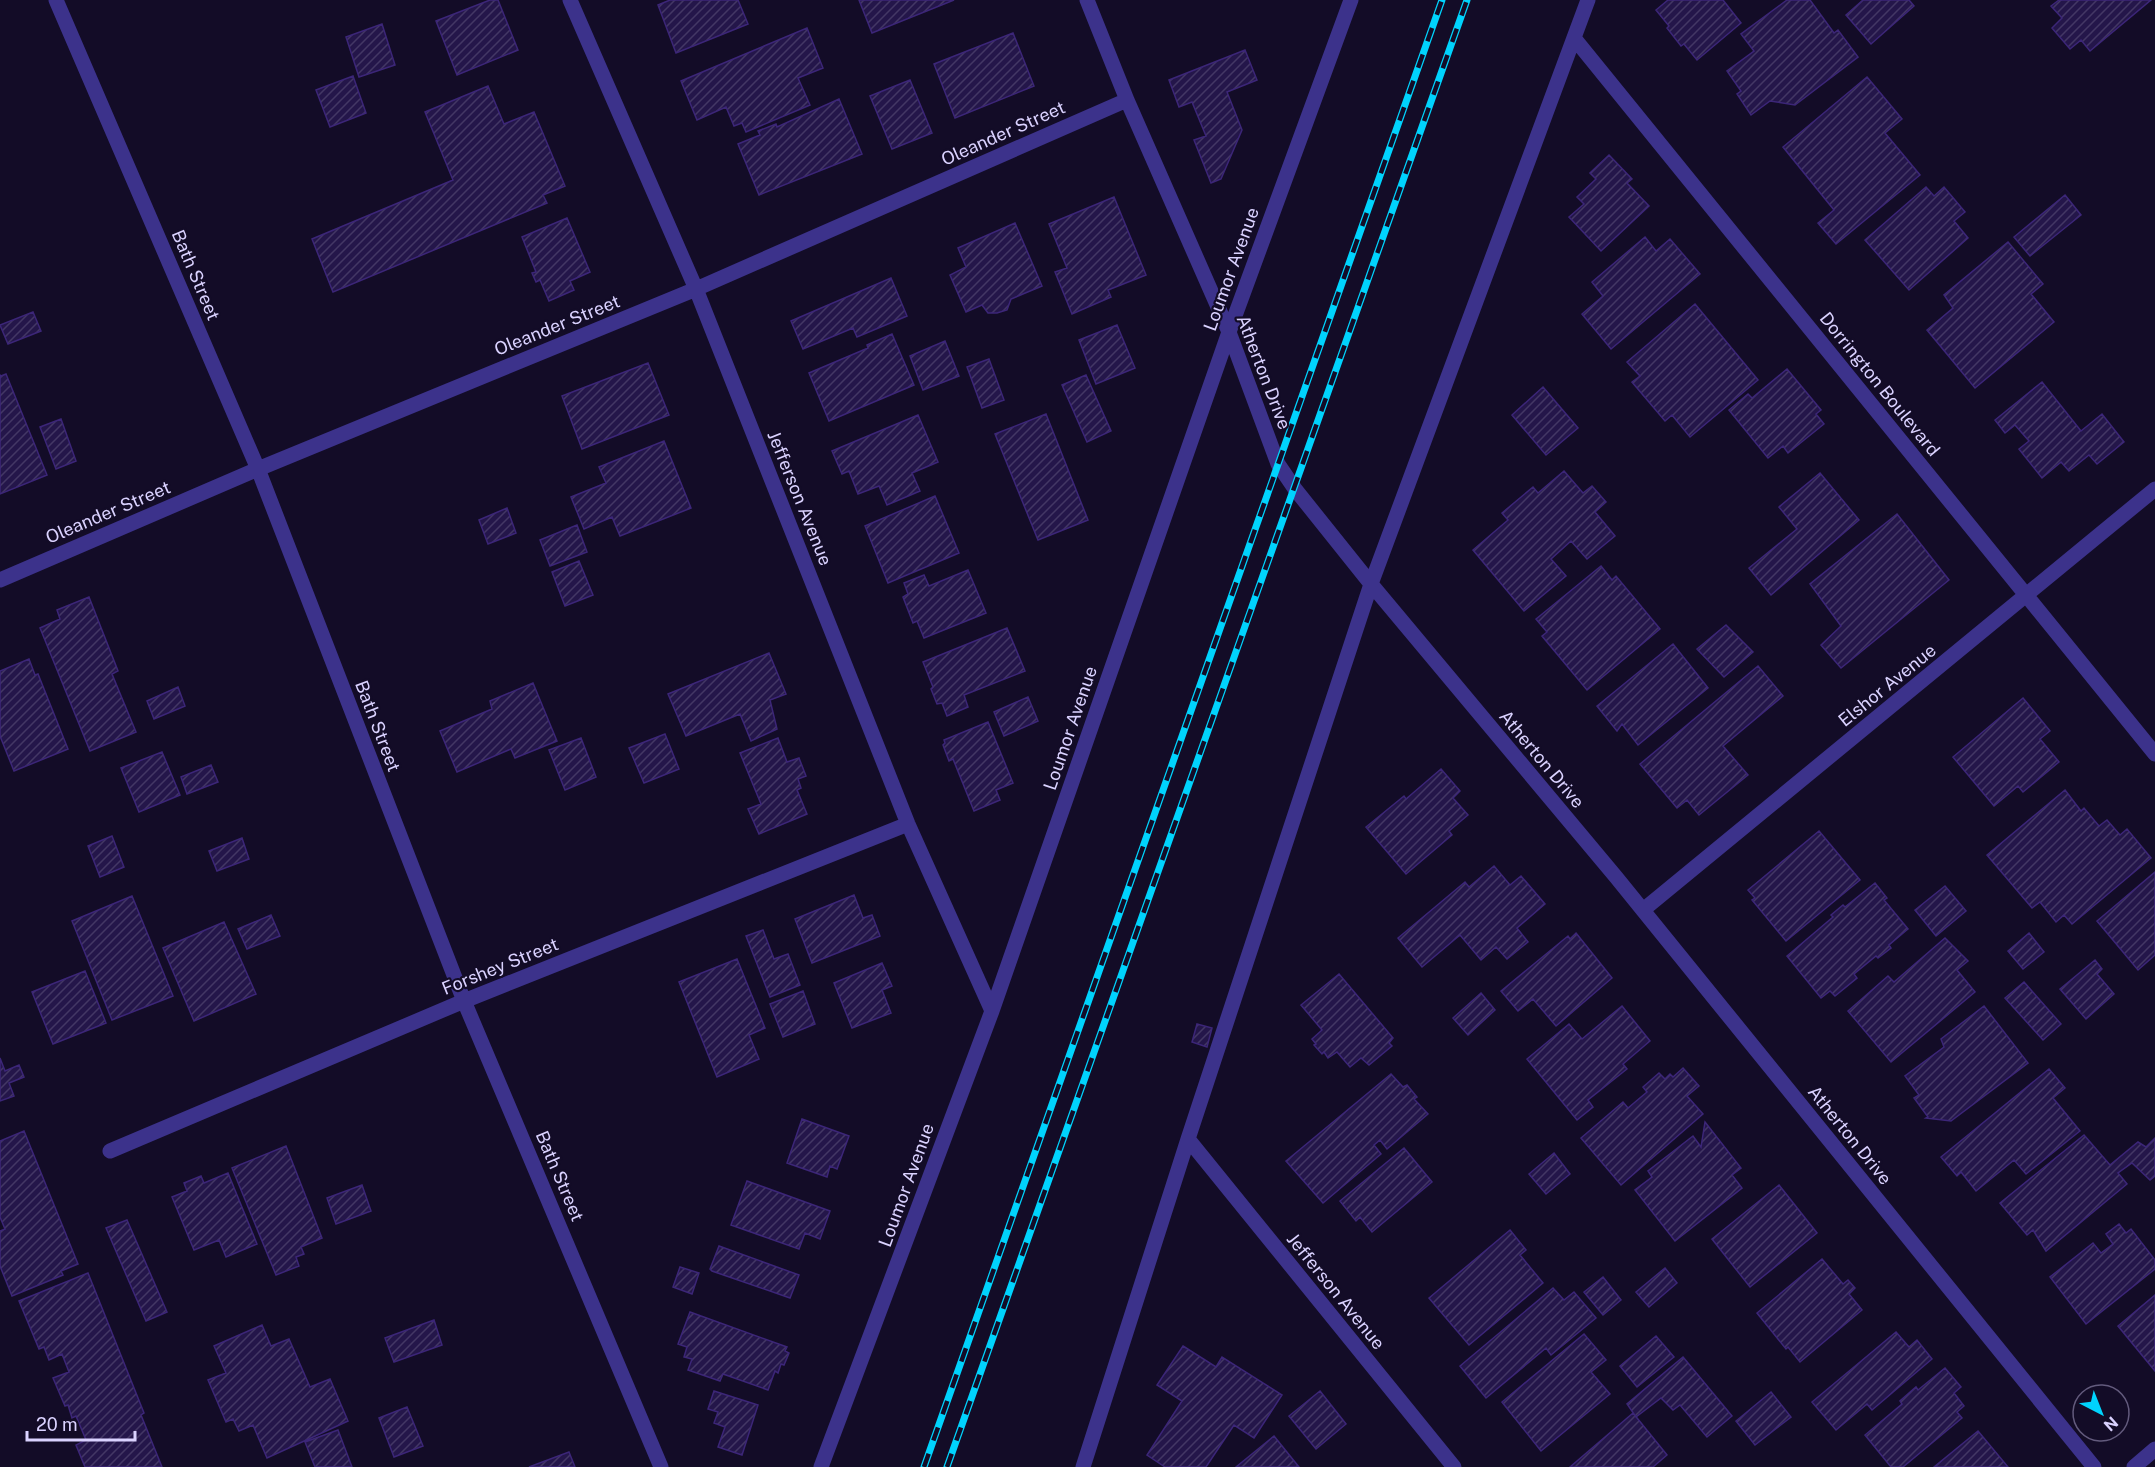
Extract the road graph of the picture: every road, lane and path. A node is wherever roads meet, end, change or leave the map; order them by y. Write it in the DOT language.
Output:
graph roads {
  1 [pos="56,0"];
  2 [pos="570,0"];
  3 [pos="1087,0"];
  4 [pos="1351,0"];
  5 [pos="1588,0"];
  6 [pos="1574,38"];
  7 [pos="1127,100"];
  8 [pos="696,289"];
  9 [pos="1229,332"];
  10 [pos="258,469"];
  11 [pos="2155,489"];
  12 [pos="0,580"];
  13 [pos="1371,584"];
  14 [pos="2026,596"];
  15 [pos="2155,754"];
  16 [pos="908,824"];
  17 [pos="1643,910"];
  18 [pos="464,1001"];
  19 [pos="992,1011"];
  20 [pos="1188,1139"];
  21 [pos="110,1151"];
  22 [pos="2155,1449"];
  23 [pos="662,1467"];
  24 [pos="821,1467"];
  25 [pos="1083,1467"];
  26 [pos="1454,1467"];
  27 [pos="2094,1467"];
  28 [pos="2134,1467"];
  1 -- 10 [label="street, Bath Street"];
  2 -- 8 [label="street, Jefferson Avenue"];
  3 -- 7 [label="street, Atherton Drive"];
  4 -- 9 [label="street, Loumor Avenue"];
  5 -- 6 [label="street"];
  6 -- 13 [label="street"];
  6 -- 14 [label="street, Dorrington Boulevard"];
  7 -- 8 [label="street, Oleander Street"];
  7 -- 9 [label="street, Atherton Drive"];
  8 -- 10 [label="street, Oleander Street"];
  8 -- 16 [label="street, Jefferson Avenue"];
  9 -- 13 [label="street, Atherton Drive"];
  9 -- 19 [label="street, Loumor Avenue"];
  10 -- 12 [label="street, Oleander Street"];
  10 -- 18 [label="street, Bath Street"];
  11 -- 14 [label="street, Elshor Avenue"];
  13 -- 17 [label="street, Atherton Drive"];
  13 -- 20 [label="street"];
  14 -- 15 [label="street, Dorrington Boulevard"];
  14 -- 17 [label="street, Elshor Avenue"];
  16 -- 18 [label="street, Forshey Street"];
  16 -- 19 [label="street, Jefferson Avenue"];
  17 -- 27 [label="street, Atherton Drive"];
  18 -- 21 [label="street, Forshey Street"];
  18 -- 23 [label="street, Bath Street"];
  19 -- 24 [label="street, Loumor Avenue"];
  20 -- 25 [label="street"];
  20 -- 26 [label="street, Jefferson Avenue"];
  22 -- 28 [label="street"];
}
